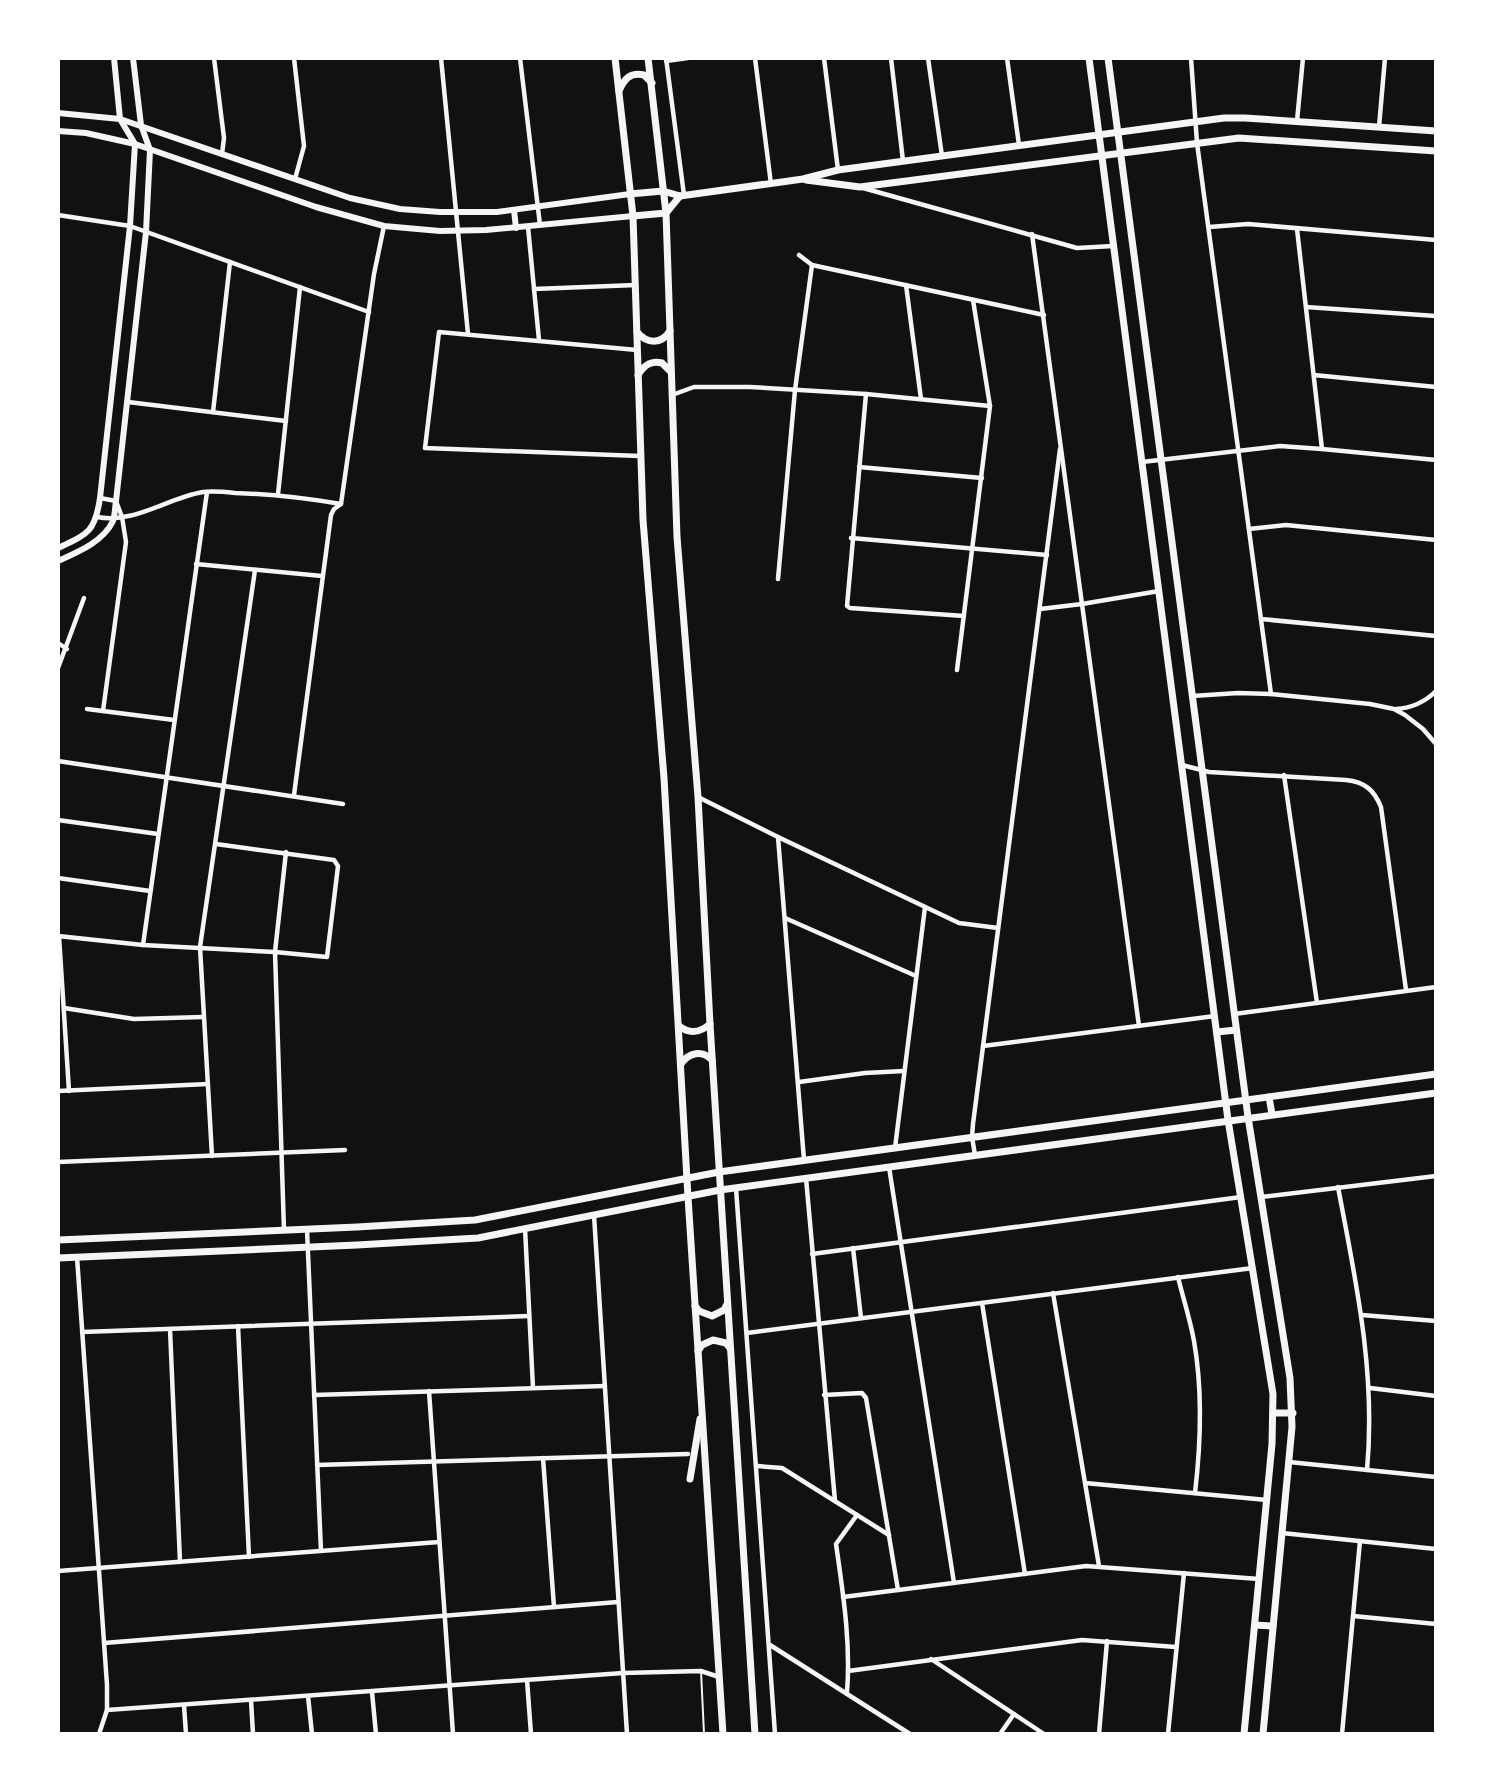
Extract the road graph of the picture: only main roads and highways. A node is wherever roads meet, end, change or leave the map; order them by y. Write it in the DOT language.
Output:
graph roads {
  1 [pos="615,58"];
  2 [pos="648,58"];
  3 [pos="1089,58"];
  4 [pos="1108,58"];
  5 [pos="652,83"];
  6 [pos="618,92"];
  7 [pos="1436,131"];
  8 [pos="1118,132"];
  9 [pos="1099,135"];
  10 [pos="1436,151"];
  11 [pos="1121,153"];
  12 [pos="1102,156"];
  13 [pos="803,179"];
  14 [pos="663,191"];
  15 [pos="630,194"];
  16 [pos="682,195"];
  17 [pos="666,213"];
  18 [pos="633,216"];
  19 [pos="670,331"];
  20 [pos="636,332"];
  21 [pos="671,372"];
  22 [pos="638,377"];
  23 [pos="710,1024"];
  24 [pos="679,1026"];
  25 [pos="1236,1030"];
  26 [pos="1217,1032"];
  27 [pos="712,1060"];
  28 [pos="681,1064"];
  29 [pos="1436,1074"];
  30 [pos="1436,1093"];
  31 [pos="1269,1097"];
  32 [pos="1245,1100"];
  33 [pos="1226,1102"];
  34 [pos="1272,1114"];
  35 [pos="1248,1117"];
  36 [pos="1228,1120"];
  37 [pos="719,1172"];
  38 [pos="687,1178"];
  39 [pos="720,1190"];
  40 [pos="688,1197"];
  41 [pos="58,1240"];
  42 [pos="58,1258"];
  43 [pos="727,1304"];
  44 [pos="695,1306"];
  45 [pos="730,1348"];
  46 [pos="698,1351"];
  47 [pos="702,1408"];
  48 [pos="1273,1413"];
  49 [pos="1293,1413"];
  50 [pos="690,1479"];
  51 [pos="1255,1625"];
  52 [pos="1273,1626"];
  53 [pos="723,1734"];
  54 [pos="755,1734"];
  55 [pos="1244,1734"];
  56 [pos="1263,1734"];
  1 -- 6 [label="main road"];
  2 -- 5 [label="main road"];
  3 -- 9 [label="main road"];
  4 -- 8 [label="main road"];
  5 -- 6 [label="main road"];
  5 -- 14 [label="main road"];
  6 -- 15 [label="main road"];
  7 -- 8 [label="main road"];
  8 -- 9 [label="main road"];
  8 -- 11 [label="main road"];
  9 -- 12 [label="main road"];
  9 -- 13 [label="main road"];
  10 -- 11 [label="main road"];
  11 -- 12 [label="main road"];
  11 -- 25 [label="main road"];
  12 -- 13 [label="main road"];
  12 -- 26 [label="main road"];
  13 -- 16 [label="main road"];
  14 -- 15 [label="main road"];
  14 -- 16 [label="main road"];
  14 -- 17 [label="main road"];
  15 -- 18 [label="main road"];
  16 -- 17 [label="main road"];
  17 -- 18 [label="main road"];
  17 -- 19 [label="main road"];
  18 -- 20 [label="main road"];
  19 -- 20 [label="main road"];
  19 -- 21 [label="main road"];
  20 -- 22 [label="main road"];
  21 -- 22 [label="main road"];
  21 -- 23 [label="main road"];
  22 -- 24 [label="main road"];
  23 -- 24 [label="main road"];
  23 -- 27 [label="main road"];
  24 -- 28 [label="main road"];
  25 -- 26 [label="main road"];
  25 -- 32 [label="main road"];
  26 -- 33 [label="main road"];
  27 -- 28 [label="main road"];
  27 -- 37 [label="main road"];
  28 -- 38 [label="main road"];
  29 -- 31 [label="main road"];
  30 -- 34 [label="main road"];
  31 -- 32 [label="main road"];
  31 -- 34 [label="main road"];
  32 -- 33 [label="main road"];
  32 -- 35 [label="main road"];
  33 -- 36 [label="main road"];
  33 -- 37 [label="main road"];
  34 -- 35 [label="main road"];
  35 -- 36 [label="main road"];
  35 -- 49 [label="main road"];
  36 -- 39 [label="main road"];
  36 -- 48 [label="main road"];
  37 -- 38 [label="main road"];
  37 -- 39 [label="main road"];
  38 -- 40 [label="main road"];
  38 -- 41 [label="main road"];
  39 -- 40 [label="main road"];
  39 -- 43 [label="main road"];
  40 -- 42 [label="main road"];
  40 -- 44 [label="main road"];
  43 -- 44 [label="main road"];
  43 -- 45 [label="main road"];
  44 -- 46 [label="main road"];
  45 -- 46 [label="main road"];
  45 -- 54 [label="main road"];
  46 -- 47 [label="main road"];
  47 -- 50 [label="main road"];
  47 -- 53 [label="main road"];
  48 -- 49 [label="main road"];
  48 -- 51 [label="main road"];
  49 -- 52 [label="main road"];
  51 -- 52 [label="main road"];
  51 -- 55 [label="main road"];
  52 -- 56 [label="main road"];
}
